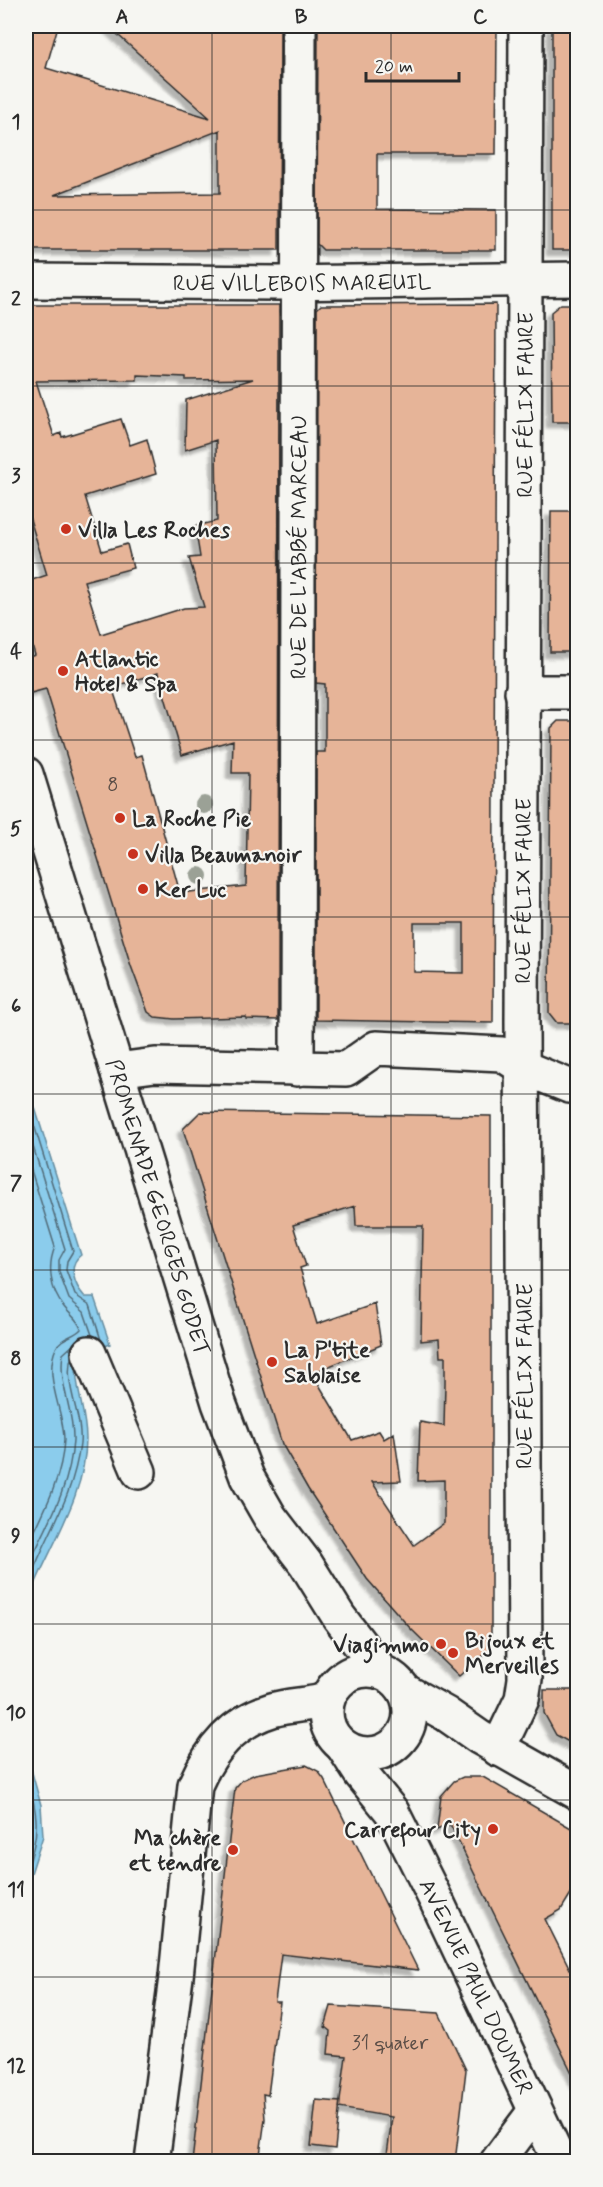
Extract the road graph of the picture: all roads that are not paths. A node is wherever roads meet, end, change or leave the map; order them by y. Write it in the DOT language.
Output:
graph roads {
  1 [pos="299,26"];
  2 [pos="525,26"];
  3 [pos="578,279"];
  4 [pos="524,280"];
  5 [pos="26,281"];
  6 [pos="298,283"];
  7 [pos="522,692"];
  8 [pos="578,692"];
  9 [pos="26,774"];
  10 [pos="522,1067"];
  11 [pos="297,1069"];
  12 [pos="117,1070"];
  13 [pos="578,1086"];
  14 [pos="89,1353"];
  15 [pos="139,1472"];
  16 [pos="339,1617"];
  17 [pos="393,1681"];
  18 [pos="331,1692"];
  19 [pos="396,1742"];
  20 [pos="488,1743"];
  21 [pos="343,1746"];
  22 [pos="578,1793"];
  23 [pos="392,1812"];
  24 [pos="535,2111"];
  25 [pos="152,2162"];
  26 [pos="496,2162"];
  27 [pos="560,2162"];
  1 -- 6 [label="street, RUE DE L'ABBÉ MARCEAU"];
  2 -- 4 [label="street, RUE FÉLIX FAURE"];
  3 -- 4 [label="street, RUE VILLEBOIS MAREUIL"];
  4 -- 6 [label="street, RUE VILLEBOIS MAREUIL"];
  4 -- 7 [label="street, RUE FÉLIX FAURE"];
  5 -- 6 [label="street, RUE VILLEBOIS MAREUIL"];
  6 -- 11 [label="street, RUE DE L'ABBÉ MARCEAU"];
  7 -- 8 [label="street"];
  7 -- 10 [label="street, RUE FÉLIX FAURE"];
  9 -- 12 [label="street, PROMENADE GEORGES GODET"];
  10 -- 11 [label="street"];
  10 -- 13 [label="street"];
  10 -- 20 [label="street, RUE FÉLIX FAURE"];
  11 -- 12 [label="street"];
  12 -- 16 [label="street, PROMENADE GEORGES GODET"];
  14 -- 15 [label="street"];
  16 -- 17 [label="street, PROMENADE GEORGES GODET"];
  16 -- 18 [label="street"];
  17 -- 18 [label="street"];
  17 -- 19 [label="street"];
  17 -- 20 [label="street"];
  18 -- 21 [label="street"];
  18 -- 25 [label="street"];
  19 -- 20 [label="street"];
  19 -- 21 [label="street"];
  19 -- 23 [label="street, AVENUE PAUL DOUMER"];
  20 -- 22 [label="street"];
  21 -- 23 [label="street, AVENUE PAUL DOUMER"];
  23 -- 24 [label="street, AVENUE PAUL DOUMER"];
  24 -- 26 [label="street"];
  24 -- 27 [label="street, AVENUE PAUL DOUMER"];
}
